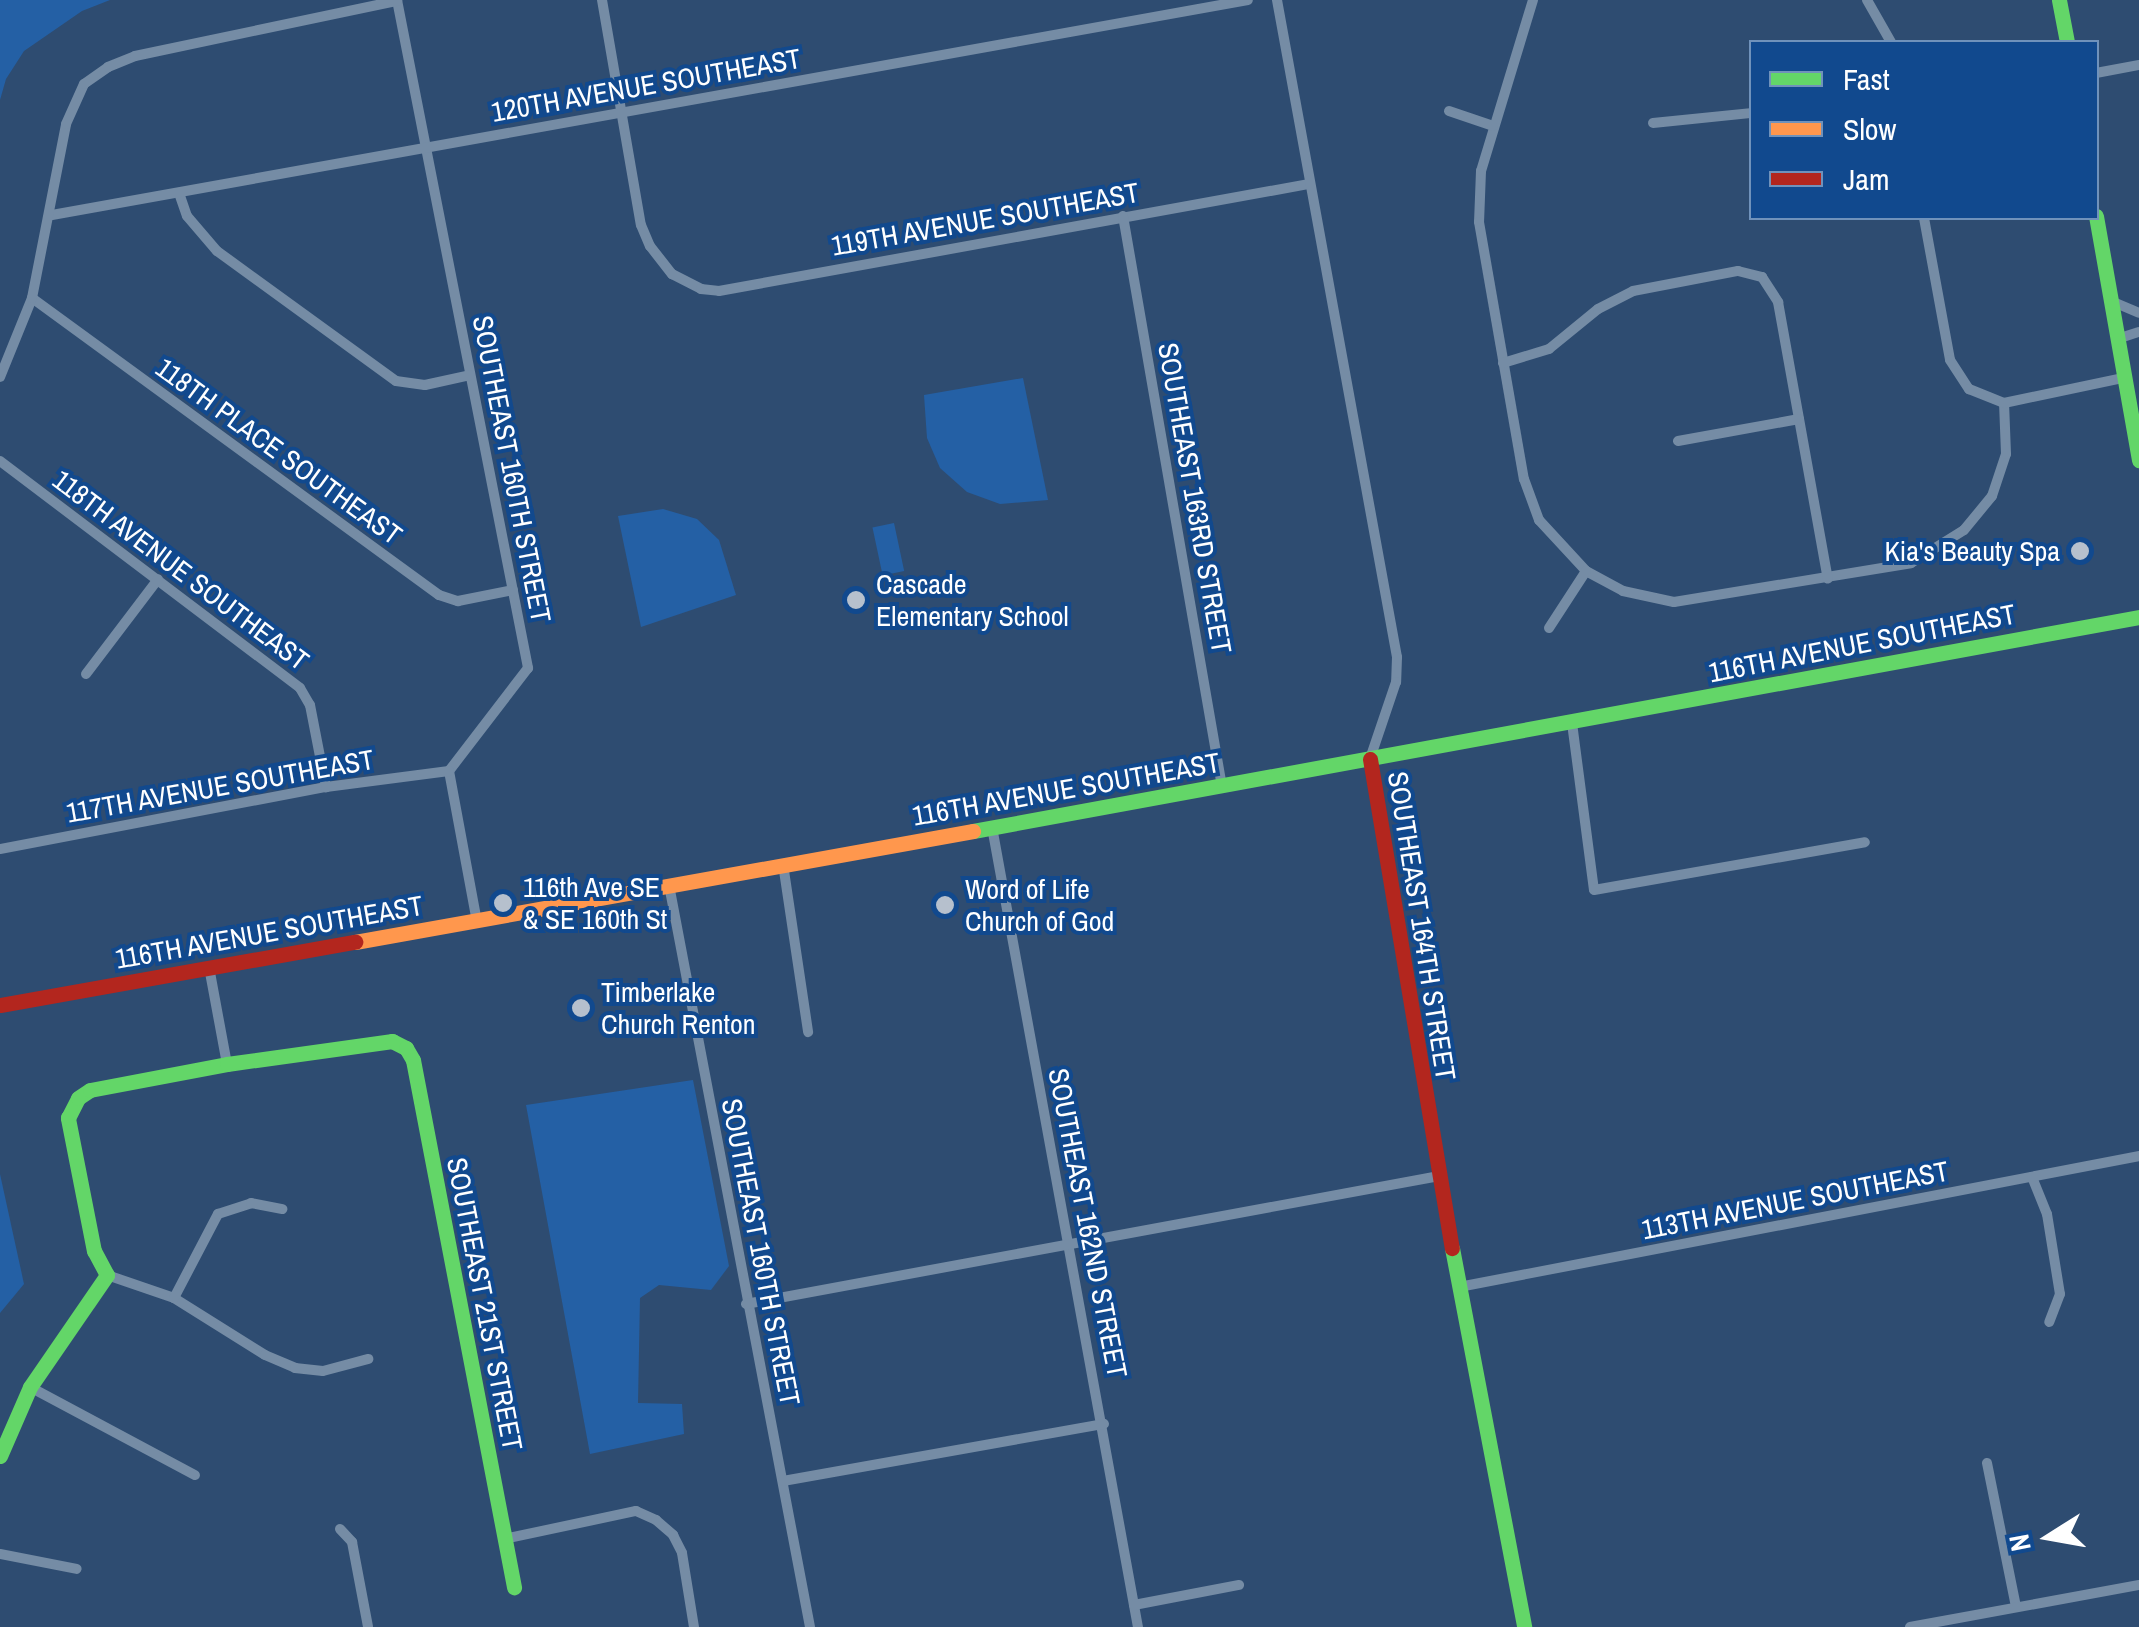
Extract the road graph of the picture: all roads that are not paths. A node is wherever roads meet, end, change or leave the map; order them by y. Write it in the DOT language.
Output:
graph roads {
  1 [pos="397,0"];
  2 [pos="602,0"];
  3 [pos="1248,0"];
  4 [pos="1277,0"];
  5 [pos="1533,0"];
  6 [pos="1867,0"];
  7 [pos="2059,0"];
  8 [pos="1890,40"];
  9 [pos="2067,40"];
  10 [pos="2139,64"];
  11 [pos="2099,72"];
  12 [pos="619,111"];
  13 [pos="1448,111"];
  14 [pos="1749,114"];
  15 [pos="1653,123"];
  16 [pos="1492,126"];
  17 [pos="426,148"];
  18 [pos="1309,184"];
  19 [pos="179,192"];
  20 [pos="52,215"];
  21 [pos="1124,216"];
  22 [pos="1924,220"];
  23 [pos="2097,220"];
  24 [pos="32,298"];
  25 [pos="2111,300"];
  26 [pos="2139,312"];
  27 [pos="2139,332"];
  28 [pos="2117,339"];
  29 [pos="1503,363"];
  30 [pos="470,375"];
  31 [pos="0,377"];
  32 [pos="2124,378"];
  33 [pos="2004,404"];
  34 [pos="1799,418"];
  35 [pos="1678,441"];
  36 [pos="2139,460"];
  37 [pos="0,461"];
  38 [pos="1586,571"];
  39 [pos="158,579"];
  40 [pos="1828,579"];
  41 [pos="513,590"];
  42 [pos="2139,617"];
  43 [pos="1549,628"];
  44 [pos="86,674"];
  45 [pos="1572,723"];
  46 [pos="1370,759"];
  47 [pos="449,771"];
  48 [pos="326,787"];
  49 [pos="1222,787"];
  50 [pos="992,827"];
  51 [pos="1865,842"];
  52 [pos="0,850"];
  53 [pos="783,864"];
  54 [pos="669,886"];
  55 [pos="477,922"];
  56 [pos="209,967"];
  57 [pos="0,1005"];
  58 [pos="808,1032"];
  59 [pos="227,1064"];
  60 [pos="2139,1156"];
  61 [pos="1438,1176"];
  62 [pos="2032,1176"];
  63 [pos="282,1209"];
  64 [pos="1066,1241"];
  65 [pos="108,1275"];
  66 [pos="1459,1287"];
  67 [pos="174,1298"];
  68 [pos="746,1304"];
  69 [pos="2049,1322"];
  70 [pos="368,1359"];
  71 [pos="30,1387"];
  72 [pos="1104,1424"];
  73 [pos="0,1456"];
  74 [pos="1987,1463"];
  75 [pos="195,1475"];
  76 [pos="782,1482"];
  77 [pos="340,1528"];
  78 [pos="504,1539"];
  79 [pos="0,1554"];
  80 [pos="78,1569"];
  81 [pos="2139,1585"];
  82 [pos="1240,1586"];
  83 [pos="514,1587"];
  84 [pos="1134,1605"];
  85 [pos="2016,1608"];
  86 [pos="368,1627"];
  87 [pos="694,1627"];
  88 [pos="810,1627"];
  89 [pos="1138,1627"];
  90 [pos="1524,1627"];
  91 [pos="1910,1627"];
  1 -- 17 [label="street, SOUTHEAST 160TH STREET"];
  1 -- 20 [label="street"];
  2 -- 12 [label="street"];
  3 -- 12 [label="street, 120TH AVENUE SOUTHEAST"];
  4 -- 18 [label="street, SOUTHEAST 164TH STREET"];
  5 -- 16 [label="street"];
  6 -- 8 [label="street"];
  7 -- 9 [label="street"];
  10 -- 11 [label="street"];
  12 -- 17 [label="street, 120TH AVENUE SOUTHEAST"];
  12 -- 21 [label="street, 119TH AVENUE SOUTHEAST"];
  13 -- 16 [label="street"];
  14 -- 15 [label="street"];
  16 -- 29 [label="street"];
  17 -- 19 [label="street, 120TH AVENUE SOUTHEAST"];
  17 -- 30 [label="street, SOUTHEAST 160TH STREET"];
  18 -- 21 [label="street, 119TH AVENUE SOUTHEAST"];
  18 -- 46 [label="street, SOUTHEAST 164TH STREET"];
  19 -- 20 [label="street, 120TH AVENUE SOUTHEAST"];
  19 -- 30 [label="street"];
  20 -- 24 [label="street"];
  21 -- 49 [label="street, SOUTHEAST 163RD STREET"];
  22 -- 33 [label="street"];
  23 -- 25 [label="street"];
  24 -- 31 [label="street"];
  24 -- 41 [label="street, 118TH PLACE SOUTHEAST"];
  25 -- 26 [label="street"];
  25 -- 28 [label="street"];
  27 -- 28 [label="street"];
  28 -- 32 [label="street"];
  29 -- 34 [label="street"];
  29 -- 38 [label="street"];
  30 -- 41 [label="street, SOUTHEAST 160TH STREET"];
  32 -- 33 [label="street"];
  32 -- 36 [label="street"];
  33 -- 40 [label="street"];
  34 -- 35 [label="street"];
  34 -- 40 [label="street"];
  37 -- 39 [label="street, 118TH AVENUE SOUTHEAST"];
  38 -- 40 [label="street"];
  38 -- 43 [label="street"];
  39 -- 44 [label="street"];
  39 -- 48 [label="street, 118TH AVENUE SOUTHEAST"];
  41 -- 47 [label="street, SOUTHEAST 160TH STREET"];
  42 -- 45 [label="street, 116TH AVENUE SOUTHEAST"];
  45 -- 46 [label="street, 116TH AVENUE SOUTHEAST"];
  45 -- 51 [label="street"];
  46 -- 49 [label="street, 116TH AVENUE SOUTHEAST"];
  46 -- 61 [label="street, SOUTHEAST 164TH STREET"];
  47 -- 48 [label="street, 117TH AVENUE SOUTHEAST"];
  47 -- 55 [label="street"];
  48 -- 52 [label="street, 117TH AVENUE SOUTHEAST"];
  49 -- 50 [label="street, 116TH AVENUE SOUTHEAST"];
  50 -- 53 [label="street, 116TH AVENUE SOUTHEAST"];
  50 -- 64 [label="street, SOUTHEAST 162ND STREET"];
  53 -- 54 [label="street, 116TH AVENUE SOUTHEAST"];
  53 -- 58 [label="street"];
  54 -- 55 [label="street, 116TH AVENUE SOUTHEAST"];
  54 -- 68 [label="street, SOUTHEAST 160TH STREET"];
  55 -- 56 [label="street, 116TH AVENUE SOUTHEAST"];
  56 -- 57 [label="street, 116TH AVENUE SOUTHEAST"];
  56 -- 59 [label="street"];
  59 -- 65 [label="street"];
  59 -- 78 [label="street, SOUTHEAST 21ST STREET"];
  60 -- 62 [label="street, 113TH AVENUE SOUTHEAST"];
  61 -- 64 [label="street"];
  61 -- 66 [label="street, SOUTHEAST 164TH STREET"];
  62 -- 66 [label="street, 113TH AVENUE SOUTHEAST"];
  62 -- 69 [label="street"];
  63 -- 67 [label="street"];
  64 -- 68 [label="street"];
  64 -- 72 [label="street, SOUTHEAST 162ND STREET"];
  65 -- 67 [label="street"];
  65 -- 71 [label="street"];
  66 -- 90 [label="street, SOUTHEAST 164TH STREET"];
  67 -- 70 [label="street"];
  68 -- 76 [label="street, SOUTHEAST 160TH STREET"];
  71 -- 73 [label="street"];
  71 -- 75 [label="street"];
  72 -- 76 [label="street"];
  72 -- 84 [label="street, SOUTHEAST 162ND STREET"];
  74 -- 85 [label="street"];
  76 -- 88 [label="street, SOUTHEAST 160TH STREET"];
  77 -- 86 [label="street"];
  78 -- 83 [label="street, SOUTHEAST 21ST STREET"];
  78 -- 87 [label="street"];
  79 -- 80 [label="street"];
  81 -- 85 [label="street"];
  82 -- 84 [label="street"];
  84 -- 89 [label="street, SOUTHEAST 162ND STREET"];
  85 -- 91 [label="street"];
}
